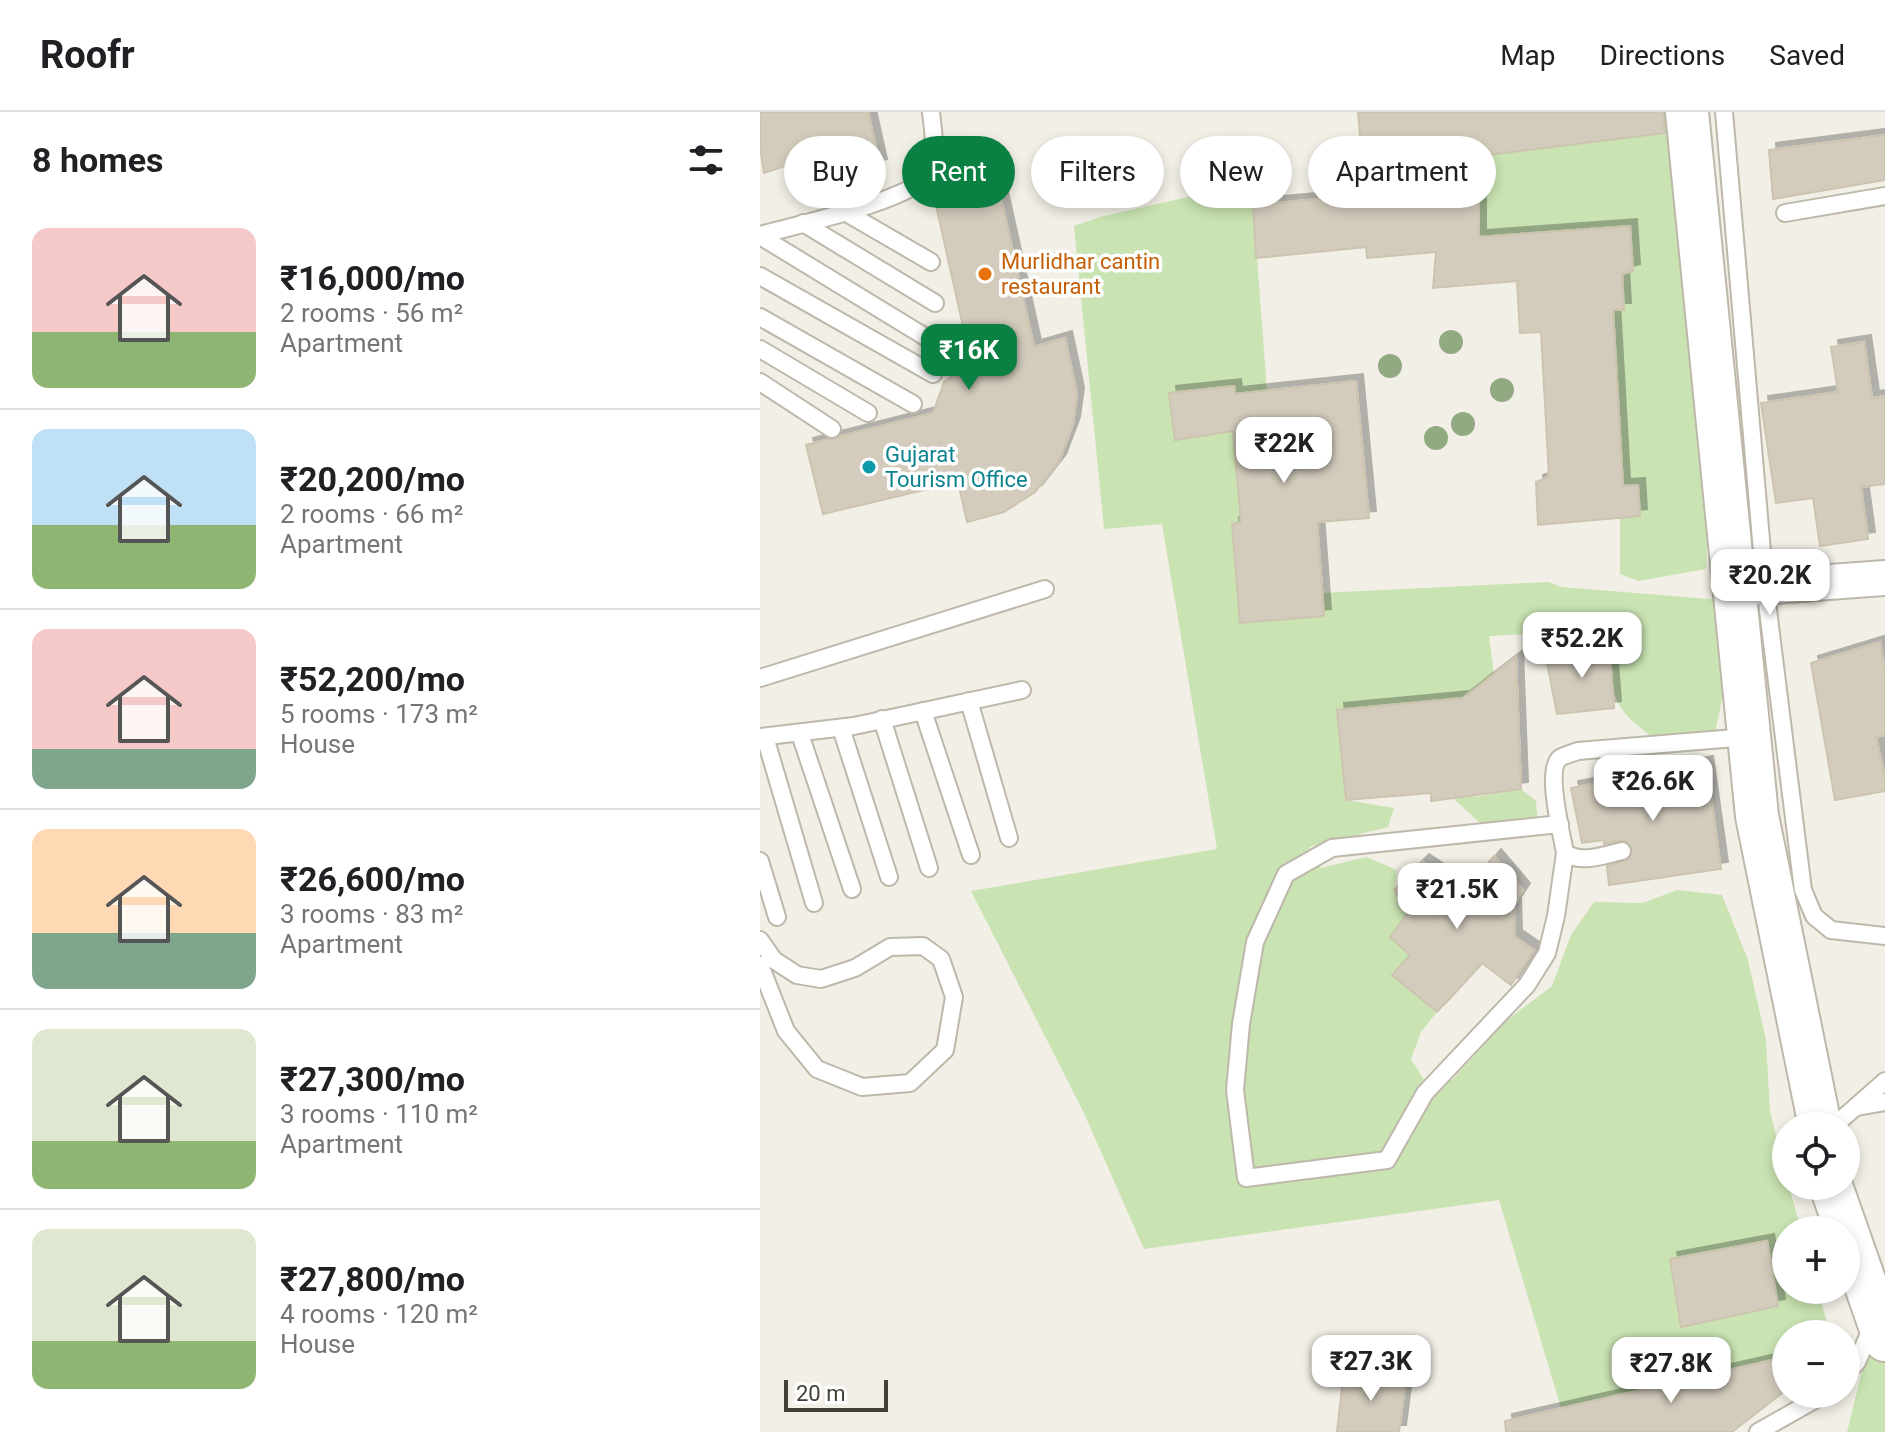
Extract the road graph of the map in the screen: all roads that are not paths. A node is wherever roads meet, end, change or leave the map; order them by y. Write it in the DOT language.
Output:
graph roads {
  1 [pos="931,112"];
  2 [pos="1687,112"];
  3 [pos="1724,112"];
  4 [pos="1885,196"];
  5 [pos="845,212"];
  6 [pos="1785,213"];
  7 [pos="803,223"];
  8 [pos="760,235"];
  9 [pos="931,262"];
  10 [pos="760,276"];
  11 [pos="935,303"];
  12 [pos="760,317"];
  13 [pos="760,349"];
  14 [pos="950,352"];
  15 [pos="933,374"];
  16 [pos="760,382"];
  17 [pos="913,404"];
  18 [pos="868,413"];
  19 [pos="832,429"];
  20 [pos="1885,578"];
  21 [pos="1749,587"];
  22 [pos="1045,589"];
  23 [pos="760,678"];
  24 [pos="1022,690"];
  25 [pos="969,701"];
  26 [pos="923,711"];
  27 [pos="882,719"];
  28 [pos="841,728"];
  29 [pos="800,734"];
  30 [pos="763,737"];
  31 [pos="1749,737"];
  32 [pos="1560,824"];
  33 [pos="1009,838"];
  34 [pos="1622,851"];
  35 [pos="1565,853"];
  36 [pos="971,855"];
  37 [pos="760,861"];
  38 [pos="929,868"];
  39 [pos="889,877"];
  40 [pos="852,889"];
  41 [pos="814,903"];
  42 [pos="777,917"];
  43 [pos="1885,936"];
  44 [pos="760,940"];
  45 [pos="760,965"];
  46 [pos="1885,1081"];
  47 [pos="1885,1102"];
  48 [pos="1836,1112"];
  49 [pos="1842,1112"];
  50 [pos="1851,1112"];
  51 [pos="1836,1200"];
  52 [pos="1881,1328"];
  53 [pos="1860,1358"];
  54 [pos="1800,1408"];
  55 [pos="1758,1432"];
  1 -- 5 [label="lane"];
  2 -- 21 [label="street"];
  3 -- 21 [label="lane"];
  4 -- 6 [label="lane"];
  5 -- 7 [label="lane"];
  5 -- 9 [label="lane"];
  7 -- 8 [label="lane"];
  7 -- 11 [label="lane"];
  8 -- 14 [label="lane"];
  10 -- 15 [label="lane"];
  12 -- 17 [label="lane"];
  13 -- 18 [label="lane"];
  16 -- 19 [label="lane"];
  20 -- 21 [label="street"];
  21 -- 31 [label="street"];
  21 -- 43 [label="lane"];
  22 -- 23 [label="lane"];
  24 -- 25 [label="lane"];
  25 -- 26 [label="lane"];
  25 -- 33 [label="lane"];
  26 -- 27 [label="lane"];
  26 -- 36 [label="lane"];
  27 -- 28 [label="lane"];
  27 -- 38 [label="lane"];
  28 -- 29 [label="lane"];
  28 -- 39 [label="lane"];
  29 -- 30 [label="lane"];
  29 -- 40 [label="lane"];
  30 -- 41 [label="lane"];
  31 -- 32 [label="lane"];
  31 -- 48 [label="street"];
  32 -- 35 [label="lane"];
  32 -- 35 [label="lane"];
  34 -- 35 [label="lane"];
  37 -- 42 [label="lane"];
  44 -- 45 [label="lane"];
  46 -- 49 [label="lane"];
  47 -- 50 [label="lane"];
  51 -- 52 [label="street"];
  52 -- 53 [label="lane"];
  54 -- 55 [label="lane"];
}
